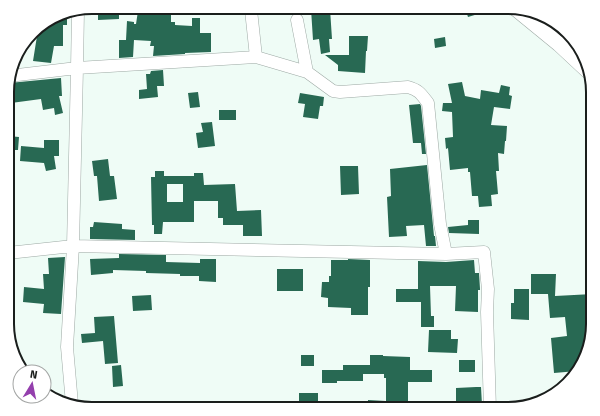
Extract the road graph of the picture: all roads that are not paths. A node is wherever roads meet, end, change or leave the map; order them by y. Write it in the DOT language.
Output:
graph roads {
  1 [pos="251,14"];
  2 [pos="78,16"];
  3 [pos="525,16"];
  4 [pos="297,20"];
  5 [pos="569,43"];
  6 [pos="559,44"];
  7 [pos="256,57"];
  8 [pos="581,66"];
  9 [pos="77,68"];
  10 [pos="307,72"];
  11 [pos="16,75"];
  12 [pos="73,246"];
  13 [pos="14,252"];
  14 [pos="446,254"];
  15 [pos="72,400"];
  16 [pos="490,402"];
  1 -- 7 [label="street"];
  2 -- 9 [label="street"];
  3 -- 6 [label="street"];
  4 -- 10 [label="street"];
  5 -- 6 [label="street"];
  6 -- 8 [label="street"];
  7 -- 9 [label="street"];
  7 -- 10 [label="street"];
  9 -- 11 [label="street"];
  9 -- 12 [label="street"];
  10 -- 14 [label="street"];
  12 -- 13 [label="street"];
  12 -- 14 [label="street"];
  12 -- 15 [label="street"];
  14 -- 16 [label="street"];
}
